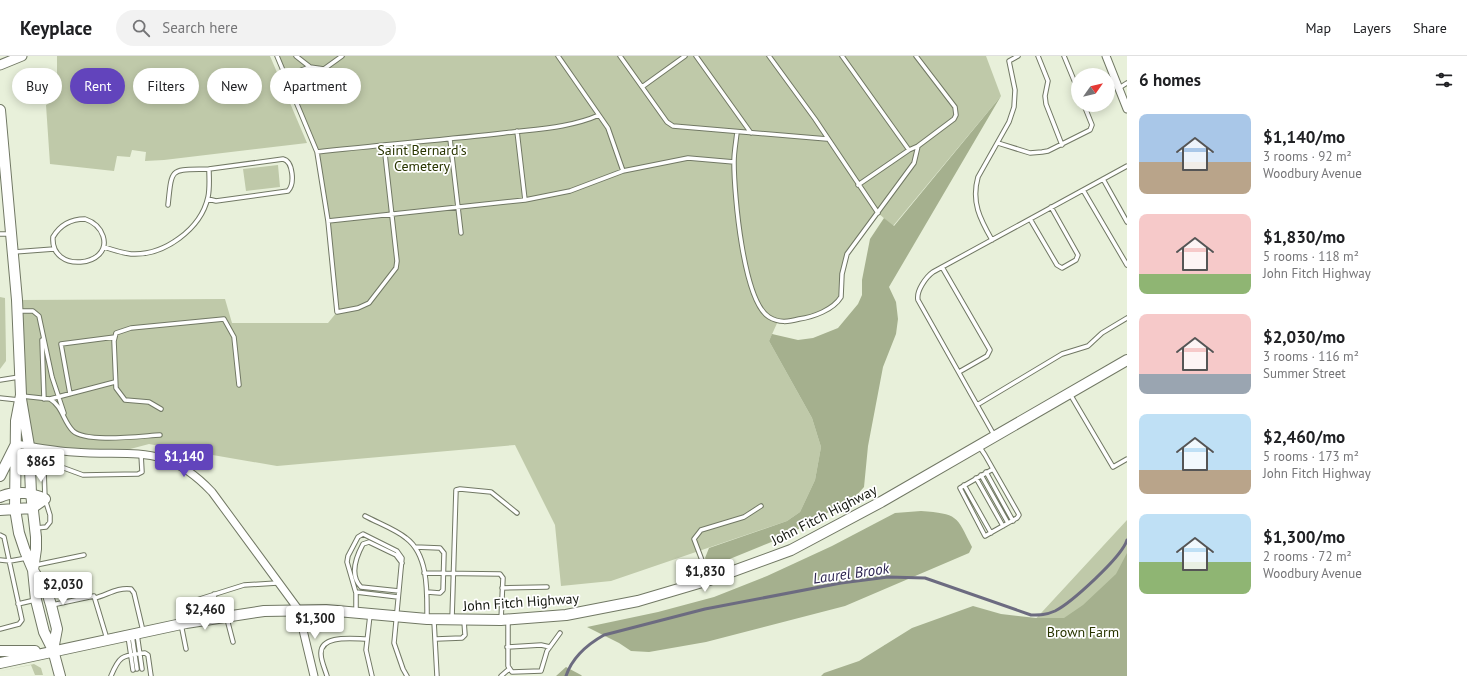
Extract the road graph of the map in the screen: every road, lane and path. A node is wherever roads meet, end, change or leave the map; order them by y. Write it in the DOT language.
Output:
graph roads {
  1 [pos="22,56"];
  2 [pos="276,56"];
  3 [pos="296,56"];
  4 [pos="342,56"];
  5 [pos="558,56"];
  6 [pos="620,56"];
  7 [pos="685,56"];
  8 [pos="696,56"];
  9 [pos="769,56"];
  10 [pos="842,56"];
  11 [pos="916,56"];
  12 [pos="1018,56"];
  13 [pos="1038,56"];
  14 [pos="1064,56"];
  15 [pos="1106,56"];
  16 [pos="0,64"];
  17 [pos="310,67"];
  18 [pos="281,68"];
  19 [pos="1071,73"];
  20 [pos="1127,84"];
  21 [pos="642,87"];
  22 [pos="1119,88"];
  23 [pos="297,104"];
  24 [pos="1127,108"];
  25 [pos="0,110"];
  26 [pos="1087,112"];
  27 [pos="599,115"];
  28 [pos="517,131"];
  29 [pos="737,132"];
  30 [pos="750,133"];
  31 [pos="450,139"];
  32 [pos="827,139"];
  33 [pos="998,143"];
  34 [pos="1062,144"];
  35 [pos="384,145"];
  36 [pos="1,146"];
  37 [pos="918,146"];
  38 [pos="909,150"];
  39 [pos="317,152"];
  40 [pos="734,162"];
  41 [pos="1127,166"];
  42 [pos="209,169"];
  43 [pos="623,171"];
  44 [pos="1103,179"];
  45 [pos="858,185"];
  46 [pos="1084,190"];
  47 [pos="208,199"];
  48 [pos="525,200"];
  49 [pos="168,205"];
  50 [pos="457,207"];
  51 [pos="1051,207"];
  52 [pos="878,213"];
  53 [pos="391,214"];
  54 [pos="1030,219"];
  55 [pos="328,221"];
  56 [pos="1127,222"];
  57 [pos="461,233"];
  58 [pos="0,234"];
  59 [pos="11,234"];
  60 [pos="992,240"];
  61 [pos="104,247"];
  62 [pos="54,250"];
  63 [pos="13,252"];
  64 [pos="1127,266"];
  65 [pos="942,267"];
  66 [pos="17,311"];
  67 [pos="1127,318"];
  68 [pos="41,329"];
  69 [pos="115,337"];
  70 [pos="1127,360"];
  71 [pos="959,372"];
  72 [pos="20,376"];
  73 [pos="0,380"];
  74 [pos="115,382"];
  75 [pos="239,385"];
  76 [pos="1070,393"];
  77 [pos="70,394"];
  78 [pos="59,397"];
  79 [pos="0,398"];
  80 [pos="20,399"];
  81 [pos="44,399"];
  82 [pos="50,399"];
  83 [pos="977,405"];
  84 [pos="161,409"];
  85 [pos="68,425"];
  86 [pos="160,435"];
  87 [pos="994,436"];
  88 [pos="16,444"];
  89 [pos="979,445"];
  90 [pos="30,446"];
  91 [pos="141,454"];
  92 [pos="1127,459"];
  93 [pos="992,468"];
  94 [pos="44,469"];
  95 [pos="30,470"];
  96 [pos="986,472"];
  97 [pos="981,475"];
  98 [pos="0,476"];
  99 [pos="976,478"];
  100 [pos="963,486"];
  101 [pos="16,493"];
  102 [pos="31,493"];
  103 [pos="0,496"];
  104 [pos="44,499"];
  105 [pos="761,506"];
  106 [pos="32,508"];
  107 [pos="15,509"];
  108 [pos="0,510"];
  109 [pos="517,513"];
  110 [pos="365,516"];
  111 [pos="1013,521"];
  112 [pos="1008,523"];
  113 [pos="1003,526"];
  114 [pos="35,528"];
  115 [pos="990,534"];
  116 [pos="0,535"];
  117 [pos="415,547"];
  118 [pos="84,555"];
  119 [pos="0,560"];
  120 [pos="10,561"];
  121 [pos="32,563"];
  122 [pos="402,568"];
  123 [pos="424,573"];
  124 [pos="443,573"];
  125 [pos="452,573"];
  126 [pos="709,580"];
  127 [pos="278,583"];
  128 [pos="547,587"];
  129 [pos="502,588"];
  130 [pos="399,591"];
  131 [pos="356,592"];
  132 [pos="427,592"];
  133 [pos="214,594"];
  134 [pos="398,597"];
  135 [pos="95,598"];
  136 [pos="36,600"];
  137 [pos="18,604"];
  138 [pos="51,606"];
  139 [pos="298,609"];
  140 [pos="356,612"];
  141 [pos="370,614"];
  142 [pos="222,616"];
  143 [pos="396,617"];
  144 [pos="431,619"];
  145 [pos="452,620"];
  146 [pos="464,620"];
  147 [pos="504,620"];
  148 [pos="184,624"];
  149 [pos="0,629"];
  150 [pos="560,633"];
  151 [pos="135,634"];
  152 [pos="107,639"];
  153 [pos="367,639"];
  154 [pos="436,639"];
  155 [pos="233,642"];
  156 [pos="507,647"];
  157 [pos="550,647"];
  158 [pos="186,649"];
  159 [pos="0,650"];
  160 [pos="53,650"];
  161 [pos="133,654"];
  162 [pos="140,654"];
  163 [pos="321,655"];
  164 [pos="309,658"];
  165 [pos="0,663"];
  166 [pos="142,669"];
  167 [pos="509,669"];
  168 [pos="135,670"];
  169 [pos="60,676"];
  170 [pos="111,676"];
  171 [pos="151,676"];
  172 [pos="314,676"];
  173 [pos="327,676"];
  174 [pos="372,676"];
  175 [pos="407,676"];
  176 [pos="437,676"];
  177 [pos="501,676"];
  1 -- 16 [label="street"];
  2 -- 18 [label="lane"];
  3 -- 17 [label="lane"];
  4 -- 17 [label="lane"];
  5 -- 27 [label="lane"];
  6 -- 21 [label="lane"];
  7 -- 21 [label="lane"];
  8 -- 30 [label="lane"];
  9 -- 32 [label="lane"];
  10 -- 38 [label="lane"];
  11 -- 37 [label="lane"];
  12 -- 33 [label="lane"];
  13 -- 34 [label="lane"];
  14 -- 19 [label="lane"];
  15 -- 22 [label="street"];
  20 -- 22 [label="lane"];
  21 -- 29 [label="lane"];
  22 -- 24 [label="street"];
  23 -- 39 [label="lane"];
  25 -- 36 [label="main road"];
  26 -- 34 [label="lane"];
  27 -- 28 [label="lane"];
  27 -- 43 [label="lane"];
  28 -- 31 [label="lane"];
  28 -- 48 [label="lane"];
  29 -- 30 [label="lane"];
  29 -- 40 [label="lane"];
  30 -- 32 [label="lane"];
  31 -- 35 [label="lane"];
  31 -- 50 [label="lane"];
  32 -- 45 [label="lane"];
  33 -- 34 [label="lane"];
  33 -- 60 [label="lane"];
  35 -- 39 [label="lane"];
  35 -- 53 [label="lane"];
  36 -- 59 [label="main road"];
  37 -- 38 [label="lane"];
  37 -- 52 [label="lane"];
  38 -- 45 [label="lane"];
  39 -- 55 [label="lane"];
  40 -- 43 [label="lane"];
  40 -- 52 [label="lane"];
  41 -- 44 [label="lane"];
  42 -- 47 [label="lane"];
  42 -- 47 [label="lane"];
  42 -- 49 [label="lane"];
  43 -- 48 [label="lane"];
  44 -- 46 [label="lane"];
  44 -- 56 [label="lane"];
  45 -- 52 [label="lane"];
  46 -- 51 [label="lane"];
  46 -- 64 [label="lane"];
  47 -- 61 [label="lane"];
  48 -- 50 [label="lane"];
  50 -- 53 [label="lane"];
  50 -- 57 [label="lane"];
  51 -- 54 [label="lane"];
  51 -- 54 [label="lane"];
  53 -- 55 [label="lane"];
  53 -- 55 [label="lane"];
  54 -- 60 [label="lane"];
  58 -- 59 [label="lane"];
  59 -- 63 [label="main road"];
  60 -- 65 [label="lane"];
  61 -- 62 [label="lane"];
  61 -- 62 [label="lane"];
  62 -- 63 [label="lane"];
  63 -- 66 [label="main road"];
  65 -- 71 [label="lane"];
  65 -- 71 [label="lane"];
  66 -- 68 [label="lane"];
  66 -- 72 [label="main road"];
  67 -- 83 [label="lane"];
  68 -- 78 [label="lane"];
  68 -- 81 [label="lane"];
  69 -- 74 [label="lane"];
  69 -- 75 [label="lane"];
  69 -- 77 [label="lane"];
  70 -- 76 [label="main road, John Fitch Highway"];
  71 -- 83 [label="lane"];
  72 -- 73 [label="lane"];
  72 -- 80 [label="main road"];
  74 -- 77 [label="lane"];
  74 -- 84 [label="lane"];
  76 -- 87 [label="main road, John Fitch Highway"];
  76 -- 92 [label="lane"];
  77 -- 78 [label="lane"];
  78 -- 82 [label="lane"];
  78 -- 85 [label="lane"];
  79 -- 80 [label="lane"];
  80 -- 81 [label="lane"];
  80 -- 88 [label="main road"];
  80 -- 90 [label="main road"];
  81 -- 82 [label="lane"];
  82 -- 85 [label="lane"];
  83 -- 87 [label="lane"];
  85 -- 86 [label="lane"];
  87 -- 89 [label="main road, John Fitch Highway"];
  88 -- 90 [label="street"];
  88 -- 98 [label="main road"];
  88 -- 101 [label="main road"];
  89 -- 93 [label="lane"];
  89 -- 126 [label="main road, John Fitch Highway"];
  90 -- 91 [label="street"];
  90 -- 95 [label="main road"];
  91 -- 94 [label="lane"];
  91 -- 127 [label="street"];
  93 -- 96 [label="lane"];
  93 -- 111 [label="lane"];
  94 -- 95 [label="lane"];
  94 -- 104 [label="lane"];
  95 -- 102 [label="main road"];
  96 -- 97 [label="lane"];
  96 -- 111 [label="lane"];
  97 -- 99 [label="lane"];
  97 -- 112 [label="lane"];
  99 -- 100 [label="lane"];
  99 -- 113 [label="lane"];
  100 -- 115 [label="lane"];
  100 -- 115 [label="lane"];
  101 -- 102 [label="main road"];
  101 -- 103 [label="main road"];
  101 -- 107 [label="main road"];
  102 -- 104 [label="main road"];
  102 -- 106 [label="main road"];
  104 -- 106 [label="main road"];
  104 -- 114 [label="lane"];
  105 -- 126 [label="lane"];
  106 -- 107 [label="main road"];
  106 -- 114 [label="main road"];
  107 -- 108 [label="main road"];
  107 -- 121 [label="main road"];
  109 -- 125 [label="lane"];
  110 -- 117 [label="lane"];
  111 -- 112 [label="lane"];
  112 -- 113 [label="lane"];
  113 -- 115 [label="lane"];
  114 -- 121 [label="main road"];
  116 -- 120 [label="lane"];
  117 -- 123 [label="lane"];
  117 -- 124 [label="lane"];
  118 -- 121 [label="lane"];
  119 -- 120 [label="lane"];
  120 -- 121 [label="lane"];
  120 -- 137 [label="lane"];
  121 -- 136 [label="main road"];
  121 -- 138 [label="main road"];
  122 -- 130 [label="lane"];
  122 -- 130 [label="lane"];
  122 -- 131 [label="lane"];
  123 -- 124 [label="lane"];
  123 -- 132 [label="lane"];
  124 -- 125 [label="lane"];
  124 -- 132 [label="lane"];
  125 -- 129 [label="lane"];
  125 -- 145 [label="lane"];
  126 -- 147 [label="main road, John Fitch Highway"];
  127 -- 133 [label="lane"];
  127 -- 139 [label="street"];
  128 -- 129 [label="lane"];
  129 -- 147 [label="lane"];
  130 -- 134 [label="lane"];
  131 -- 134 [label="lane"];
  131 -- 140 [label="lane"];
  132 -- 144 [label="lane"];
  133 -- 142 [label="lane"];
  133 -- 148 [label="lane"];
  134 -- 143 [label="lane"];
  135 -- 138 [label="lane"];
  135 -- 151 [label="lane"];
  135 -- 152 [label="lane"];
  136 -- 137 [label="lane"];
  136 -- 160 [label="main road"];
  137 -- 149 [label="lane"];
  138 -- 160 [label="main road"];
  139 -- 140 [label="main road, John Fitch Highway"];
  139 -- 142 [label="main road, John Fitch Highway"];
  139 -- 164 [label="street"];
  140 -- 141 [label="main road, John Fitch Highway"];
  141 -- 143 [label="main road, John Fitch Highway"];
  141 -- 153 [label="lane"];
  142 -- 148 [label="main road, John Fitch Highway"];
  142 -- 155 [label="lane"];
  143 -- 144 [label="main road, John Fitch Highway"];
  143 -- 175 [label="lane"];
  144 -- 145 [label="main road, John Fitch Highway"];
  144 -- 154 [label="lane"];
  145 -- 146 [label="main road, John Fitch Highway"];
  146 -- 147 [label="main road, John Fitch Highway"];
  146 -- 154 [label="lane"];
  147 -- 156 [label="lane"];
  148 -- 151 [label="main road, John Fitch Highway"];
  148 -- 158 [label="lane"];
  150 -- 157 [label="lane"];
  151 -- 152 [label="main road, John Fitch Highway"];
  151 -- 161 [label="lane"];
  151 -- 162 [label="lane"];
  152 -- 160 [label="main road, John Fitch Highway"];
  153 -- 163 [label="lane"];
  153 -- 174 [label="lane"];
  154 -- 176 [label="lane"];
  156 -- 157 [label="lane"];
  156 -- 167 [label="lane"];
  157 -- 167 [label="lane"];
  159 -- 160 [label="main road, John Fitch Highway"];
  160 -- 165 [label="main road, John Fitch Highway"];
  160 -- 169 [label="main road"];
  161 -- 162 [label="lane"];
  161 -- 168 [label="lane"];
  161 -- 170 [label="lane"];
  162 -- 166 [label="lane"];
  162 -- 171 [label="lane"];
  163 -- 164 [label="lane"];
  163 -- 173 [label="lane"];
  164 -- 172 [label="street"];
  167 -- 177 [label="lane"];
}
